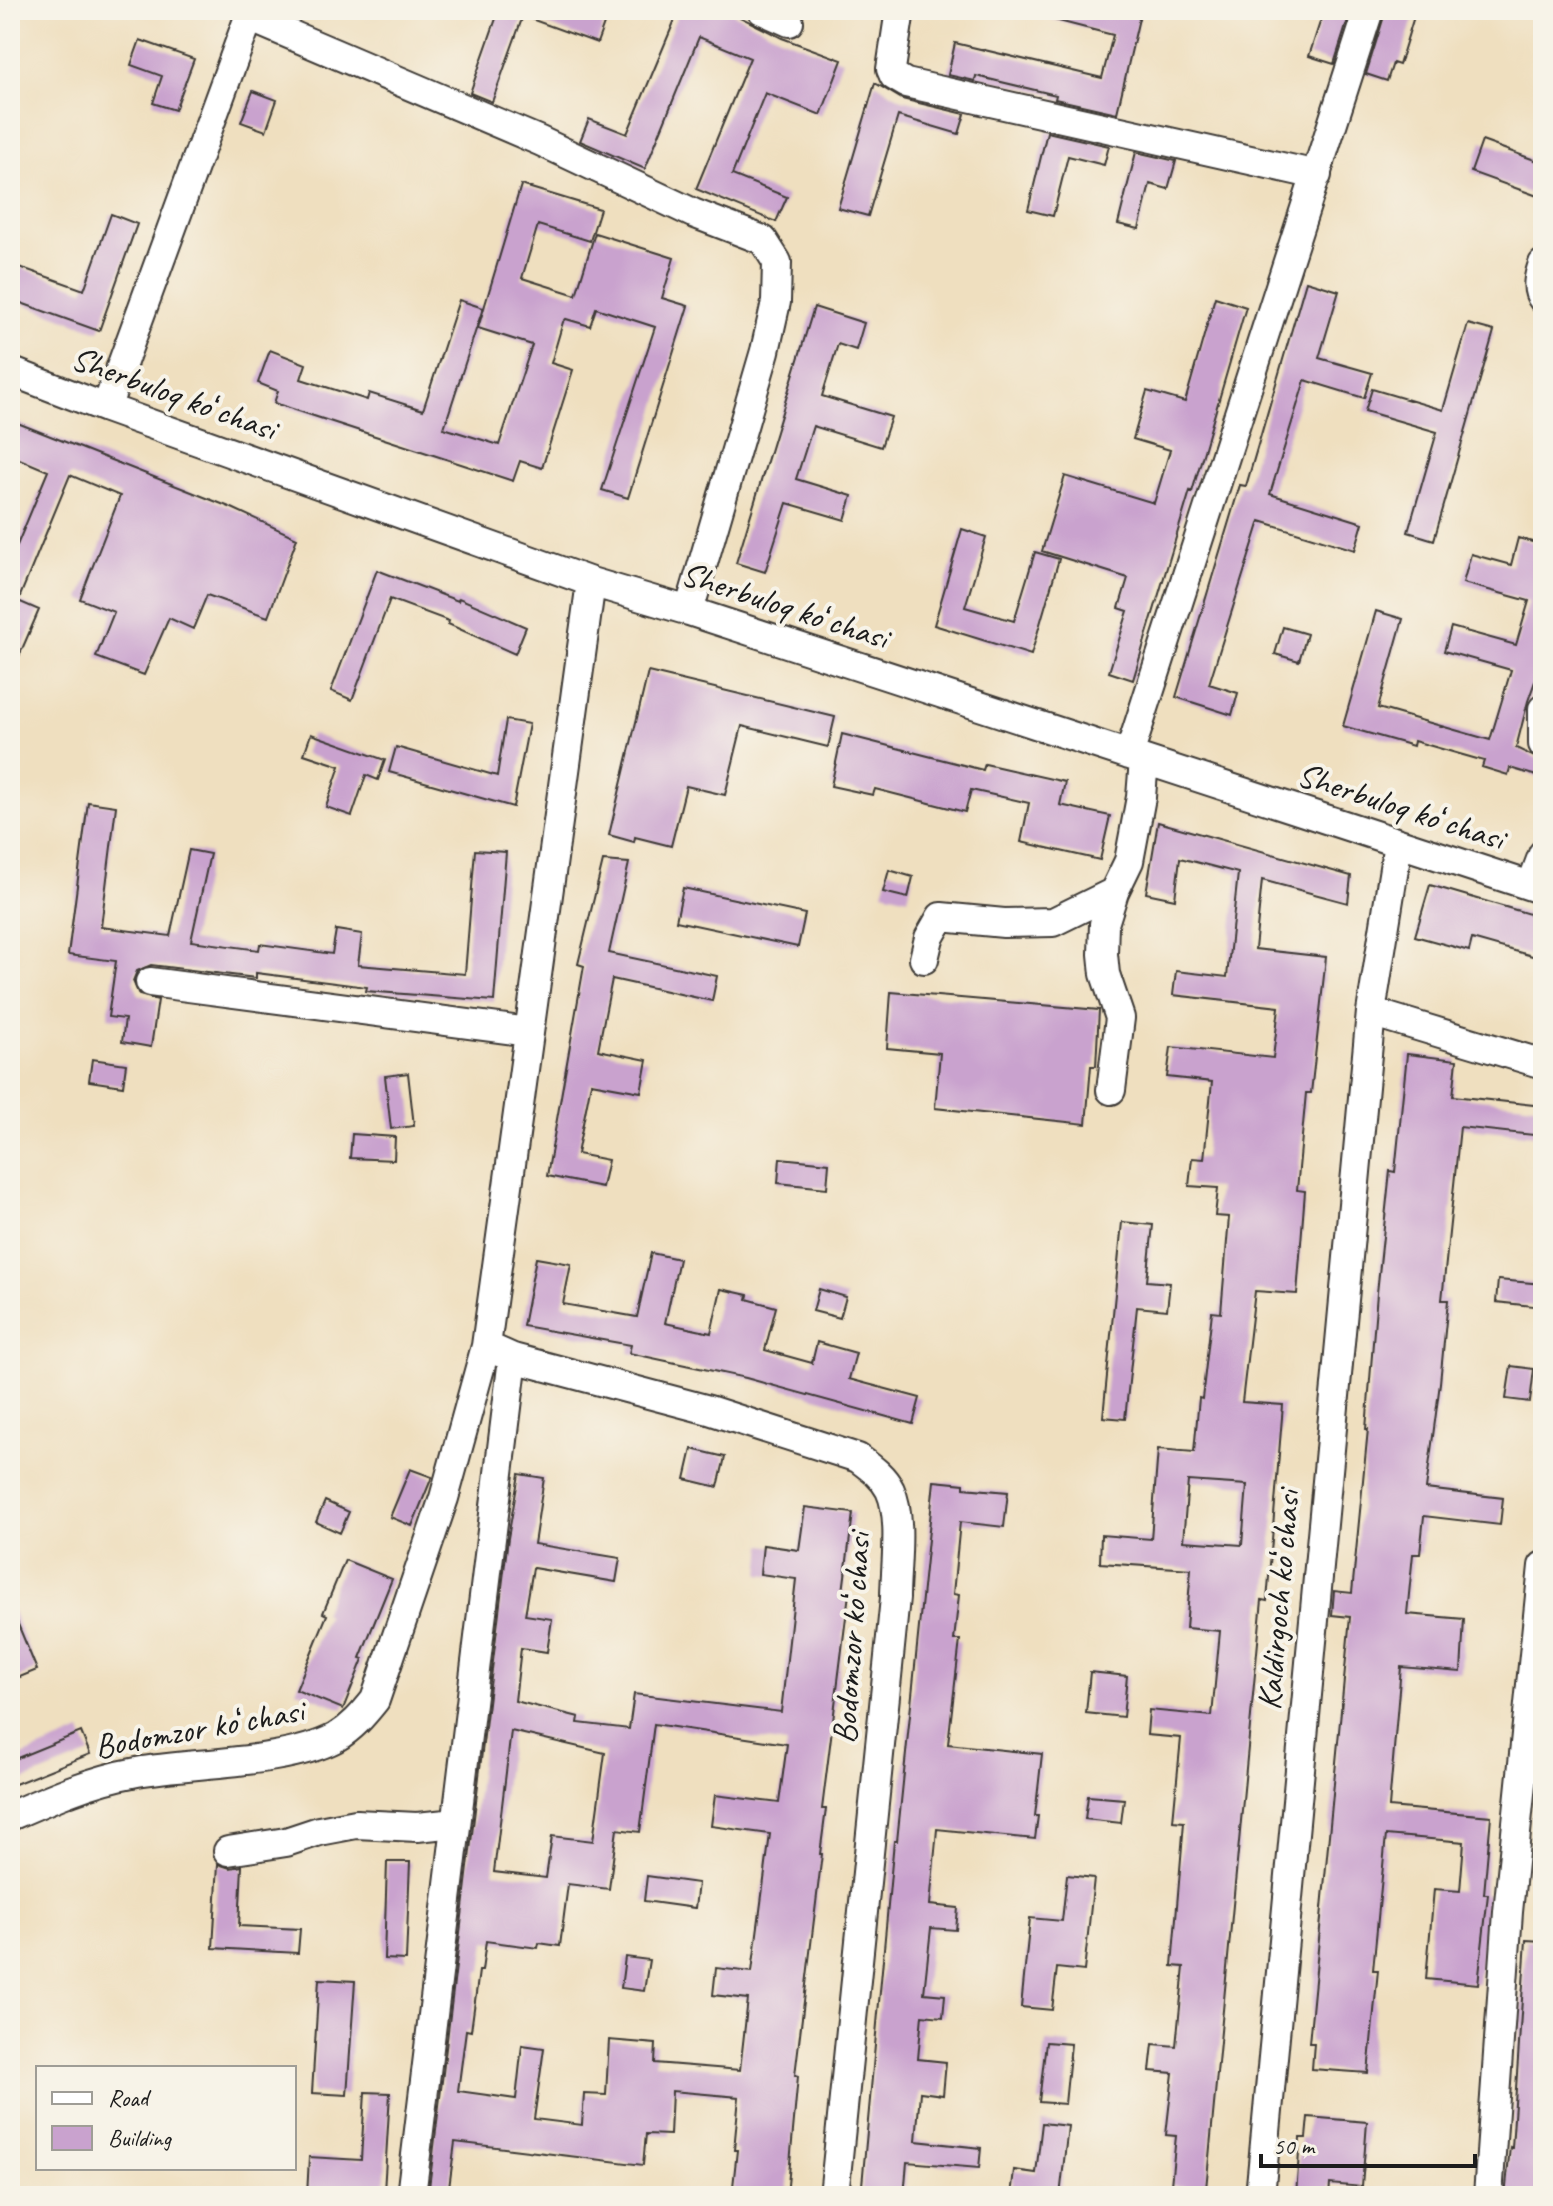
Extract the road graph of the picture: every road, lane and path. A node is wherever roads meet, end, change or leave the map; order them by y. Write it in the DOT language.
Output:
graph roads {
  1 [pos="762,10"];
  2 [pos="900,10"];
  3 [pos="1369,10"];
  4 [pos="247,14"];
  5 [pos="789,22"];
  6 [pos="1317,175"];
  7 [pos="1543,264"];
  8 [pos="1543,299"];
  9 [pos="10,371"];
  10 [pos="106,408"];
  11 [pos="591,582"];
  12 [pos="689,611"];
  13 [pos="1543,709"];
  14 [pos="1543,744"];
  15 [pos="1137,758"];
  16 [pos="1398,843"];
  17 [pos="1543,854"];
  18 [pos="1537,888"];
  19 [pos="1114,892"];
  20 [pos="924,959"];
  21 [pos="150,982"];
  22 [pos="1371,1012"];
  23 [pos="529,1032"];
  24 [pos="1543,1064"];
  25 [pos="1111,1090"];
  26 [pos="486,1346"];
  27 [pos="513,1358"];
  28 [pos="1543,1566"];
  29 [pos="10,1816"];
  30 [pos="456,1823"];
  31 [pos="228,1851"];
  32 [pos="411,2196"];
  33 [pos="834,2196"];
  34 [pos="1260,2196"];
  35 [pos="1488,2196"];
  1 -- 5 [label="street"];
  2 -- 6 [label="street"];
  3 -- 6 [label="street"];
  4 -- 10 [label="street"];
  4 -- 12 [label="street"];
  6 -- 15 [label="street"];
  7 -- 8 [label="street"];
  9 -- 10 [label="street, Sherbuloq koʻchasi"];
  10 -- 11 [label="street, Sherbuloq koʻchasi"];
  11 -- 12 [label="street, Sherbuloq koʻchasi"];
  11 -- 23 [label="street"];
  12 -- 15 [label="street, Sherbuloq koʻchasi"];
  13 -- 14 [label="street"];
  15 -- 16 [label="street, Sherbuloq koʻchasi"];
  15 -- 19 [label="street"];
  16 -- 18 [label="street, Sherbuloq koʻchasi"];
  16 -- 22 [label="street, Kaldirgoch koʻchasi"];
  17 -- 18 [label="street"];
  19 -- 20 [label="street"];
  19 -- 25 [label="street"];
  21 -- 23 [label="street"];
  22 -- 24 [label="street"];
  22 -- 34 [label="street, Kaldirgoch koʻchasi"];
  23 -- 26 [label="street"];
  26 -- 27 [label="street, Bodomzor koʻchasi"];
  26 -- 29 [label="street, Bodomzor koʻchasi"];
  27 -- 30 [label="street"];
  27 -- 33 [label="street, Bodomzor koʻchasi"];
  28 -- 35 [label="street"];
  30 -- 31 [label="street"];
  30 -- 32 [label="street"];
}
